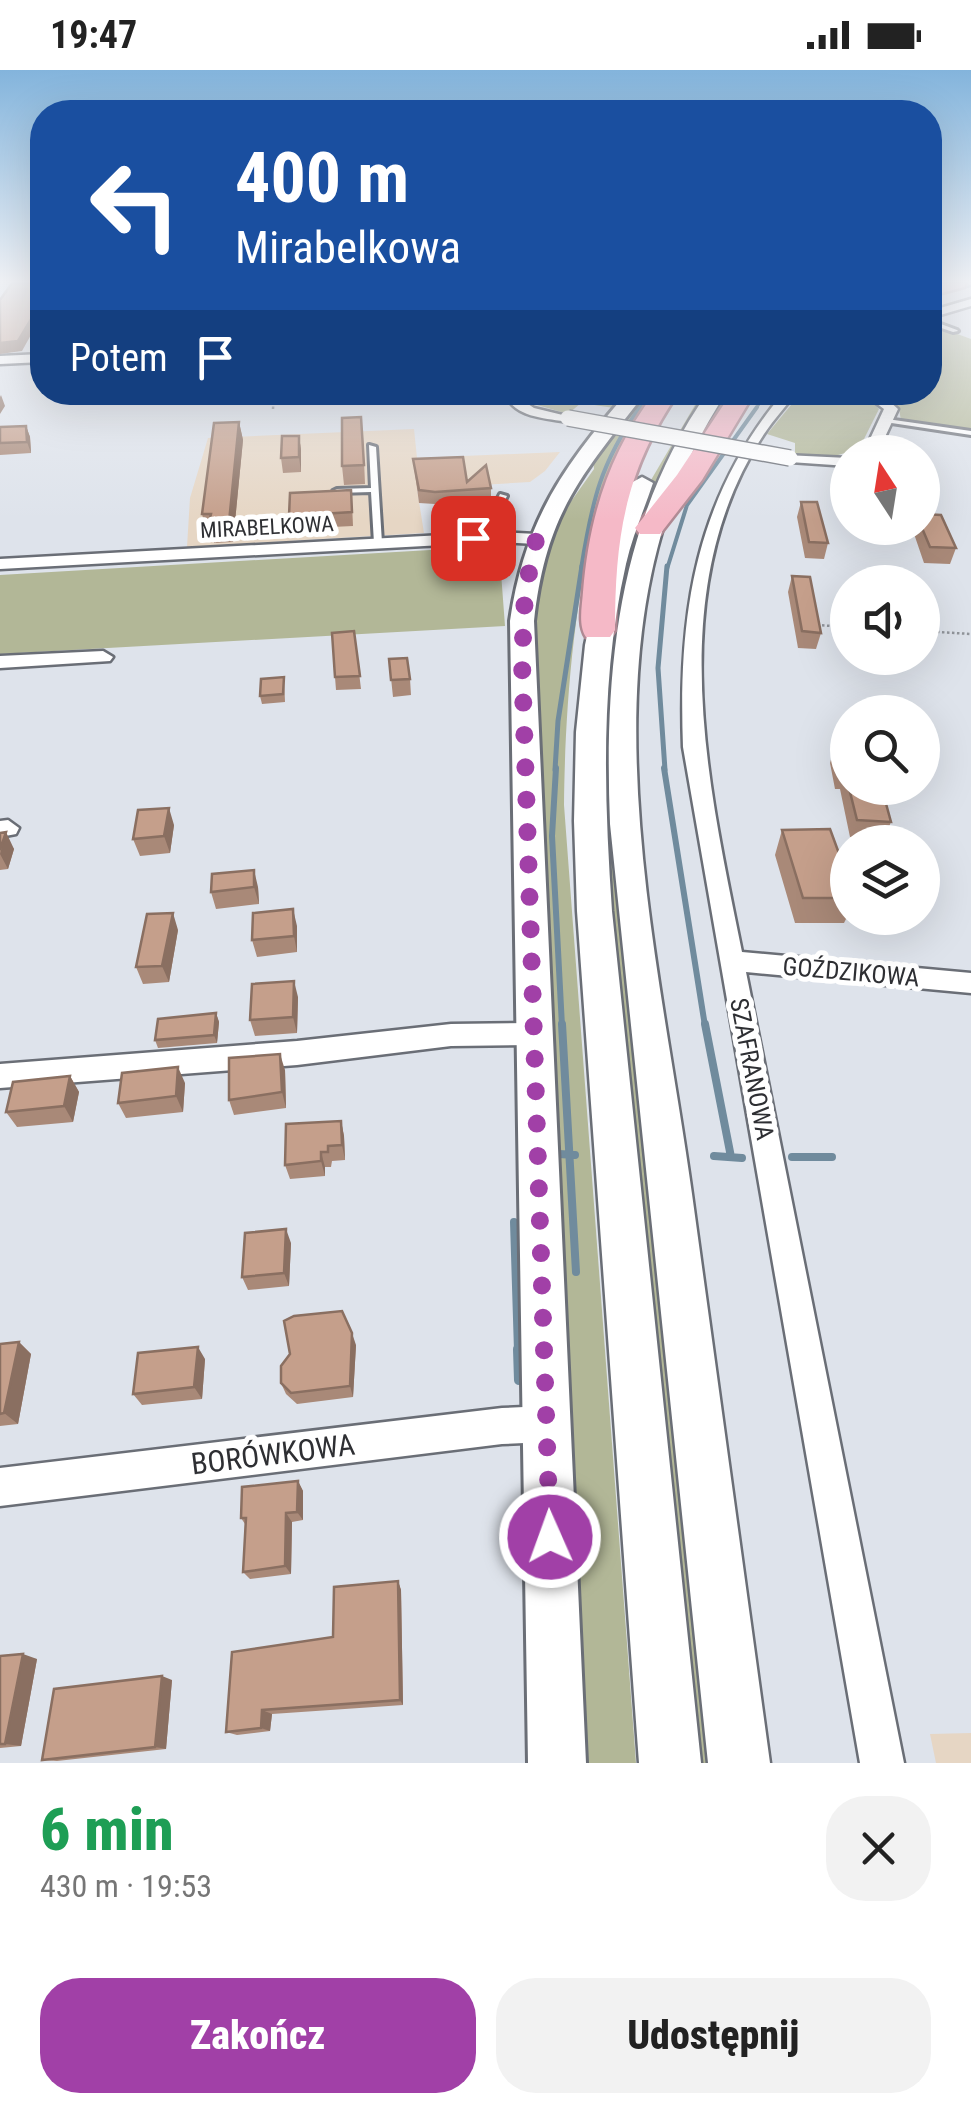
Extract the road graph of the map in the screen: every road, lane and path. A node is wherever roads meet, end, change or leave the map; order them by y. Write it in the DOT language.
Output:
graph roads {
  1 [pos="273,405"];
  2 [pos="519,405"];
  3 [pos="627,405"];
  4 [pos="657,405"];
  5 [pos="687,405"];
  6 [pos="709,405"];
  7 [pos="736,405"];
  8 [pos="780,405"];
  9 [pos="888,405"];
  10 [pos="273,409"];
  11 [pos="888,421"];
  12 [pos="971,433"];
  13 [pos="880,435"];
  14 [pos="372,447"];
  15 [pos="830,461"];
  16 [pos="375,490"];
  17 [pos="329,491"];
  18 [pos="503,496"];
  19 [pos="650,528"];
  20 [pos="448,540"];
  21 [pos="536,540"];
  22 [pos="378,544"];
  23 [pos="0,564"];
  24 [pos="811,624"];
  25 [pos="830,625"];
  26 [pos="598,630"];
  27 [pos="940,633"];
  28 [pos="971,634"];
  29 [pos="103,656"];
  30 [pos="0,662"];
  31 [pos="731,962"];
  32 [pos="971,983"];
  33 [pos="534,1034"];
  34 [pos="0,1076"];
  35 [pos="546,1424"];
  36 [pos="0,1487"];
  37 [pos="557,1763"];
  38 [pos="670,1763"];
  39 [pos="739,1763"];
  40 [pos="882,1763"];
  1 -- 10 [label="path"];
  2 -- 15 [label="street, bridge"];
  3 -- 21 [label="street"];
  4 -- 26 [label="highway"];
  5 -- 26 [label="main road"];
  6 -- 19 [label="main road"];
  7 -- 19 [label="highway"];
  8 -- 31 [label="street, SZAFRANOWA"];
  9 -- 11 [label="street"];
  11 -- 12 [label="lane"];
  11 -- 13 [label="street"];
  14 -- 16 [label="lane"];
  16 -- 17 [label="lane"];
  16 -- 22 [label="lane"];
  18 -- 20 [label="lane"];
  19 -- 39 [label="main road"];
  20 -- 21 [label="street, MIRABELKOWA"];
  20 -- 22 [label="street, MIRABELKOWA"];
  21 -- 33 [label="street"];
  22 -- 23 [label="street, MIRABELKOWA"];
  24 -- 25 [label="path"];
  26 -- 38 [label="main road"];
  27 -- 28 [label="path"];
  29 -- 30 [label="street"];
  31 -- 32 [label="street, GOŹDZIKOWA"];
  31 -- 40 [label="street, SZAFRANOWA"];
  33 -- 34 [label="street"];
  33 -- 35 [label="street"];
  35 -- 36 [label="street, BORÓWKOWA"];
  35 -- 37 [label="street"];
}
